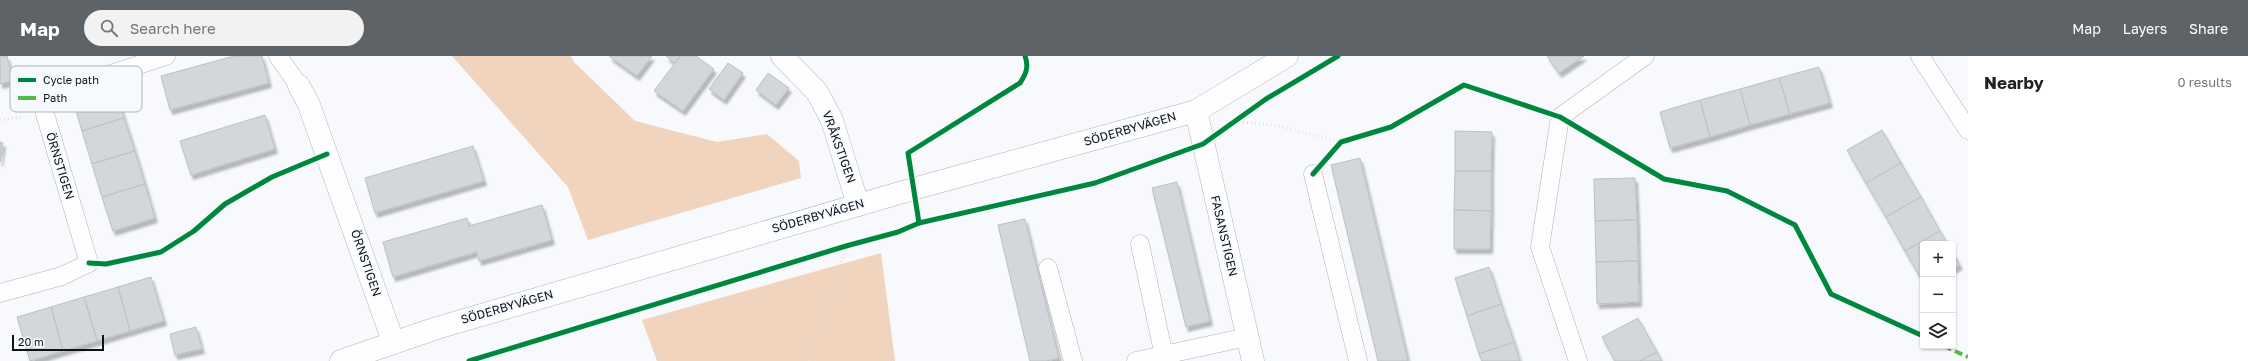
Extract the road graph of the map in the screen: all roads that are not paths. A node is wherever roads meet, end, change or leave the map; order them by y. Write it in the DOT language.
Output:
graph roads {
  1 [pos="166,56"];
  2 [pos="278,56"];
  3 [pos="782,56"];
  4 [pos="1287,56"];
  5 [pos="1645,56"];
  6 [pos="1920,56"];
  7 [pos="135,66"];
  8 [pos="299,86"];
  9 [pos="1196,110"];
  10 [pos="45,112"];
  11 [pos="1968,130"];
  12 [pos="1314,174"];
  13 [pos="858,205"];
  14 [pos="1140,244"];
  15 [pos="1048,268"];
  16 [pos="0,293"];
  17 [pos="1247,337"];
  18 [pos="393,341"];
  19 [pos="1164,356"];
  20 [pos="341,361"];
  21 [pos="1073,361"];
  22 [pos="1136,361"];
  23 [pos="1252,361"];
  24 [pos="1358,361"];
  25 [pos="1578,361"];
  1 -- 7 [label="lane, ÖRNSTIGEN"];
  2 -- 8 [label="lane, ÖRNSTIGEN"];
  3 -- 13 [label="street, VRÅKSTIGEN"];
  4 -- 9 [label="street, SÖDERBYVÄGEN"];
  5 -- 25 [label="lane"];
  6 -- 11 [label="lane"];
  8 -- 18 [label="street, ÖRNSTIGEN"];
  9 -- 13 [label="street, SÖDERBYVÄGEN"];
  9 -- 17 [label="street, FASANSTIGEN"];
  10 -- 16 [label="lane, ÖRNSTIGEN"];
  12 -- 24 [label="lane"];
  13 -- 18 [label="street, SÖDERBYVÄGEN"];
  14 -- 19 [label="lane"];
  15 -- 21 [label="lane"];
  17 -- 19 [label="lane"];
  17 -- 23 [label="street, FASANSTIGEN"];
  18 -- 20 [label="street, SÖDERBYVÄGEN"];
  19 -- 22 [label="lane"];
}
